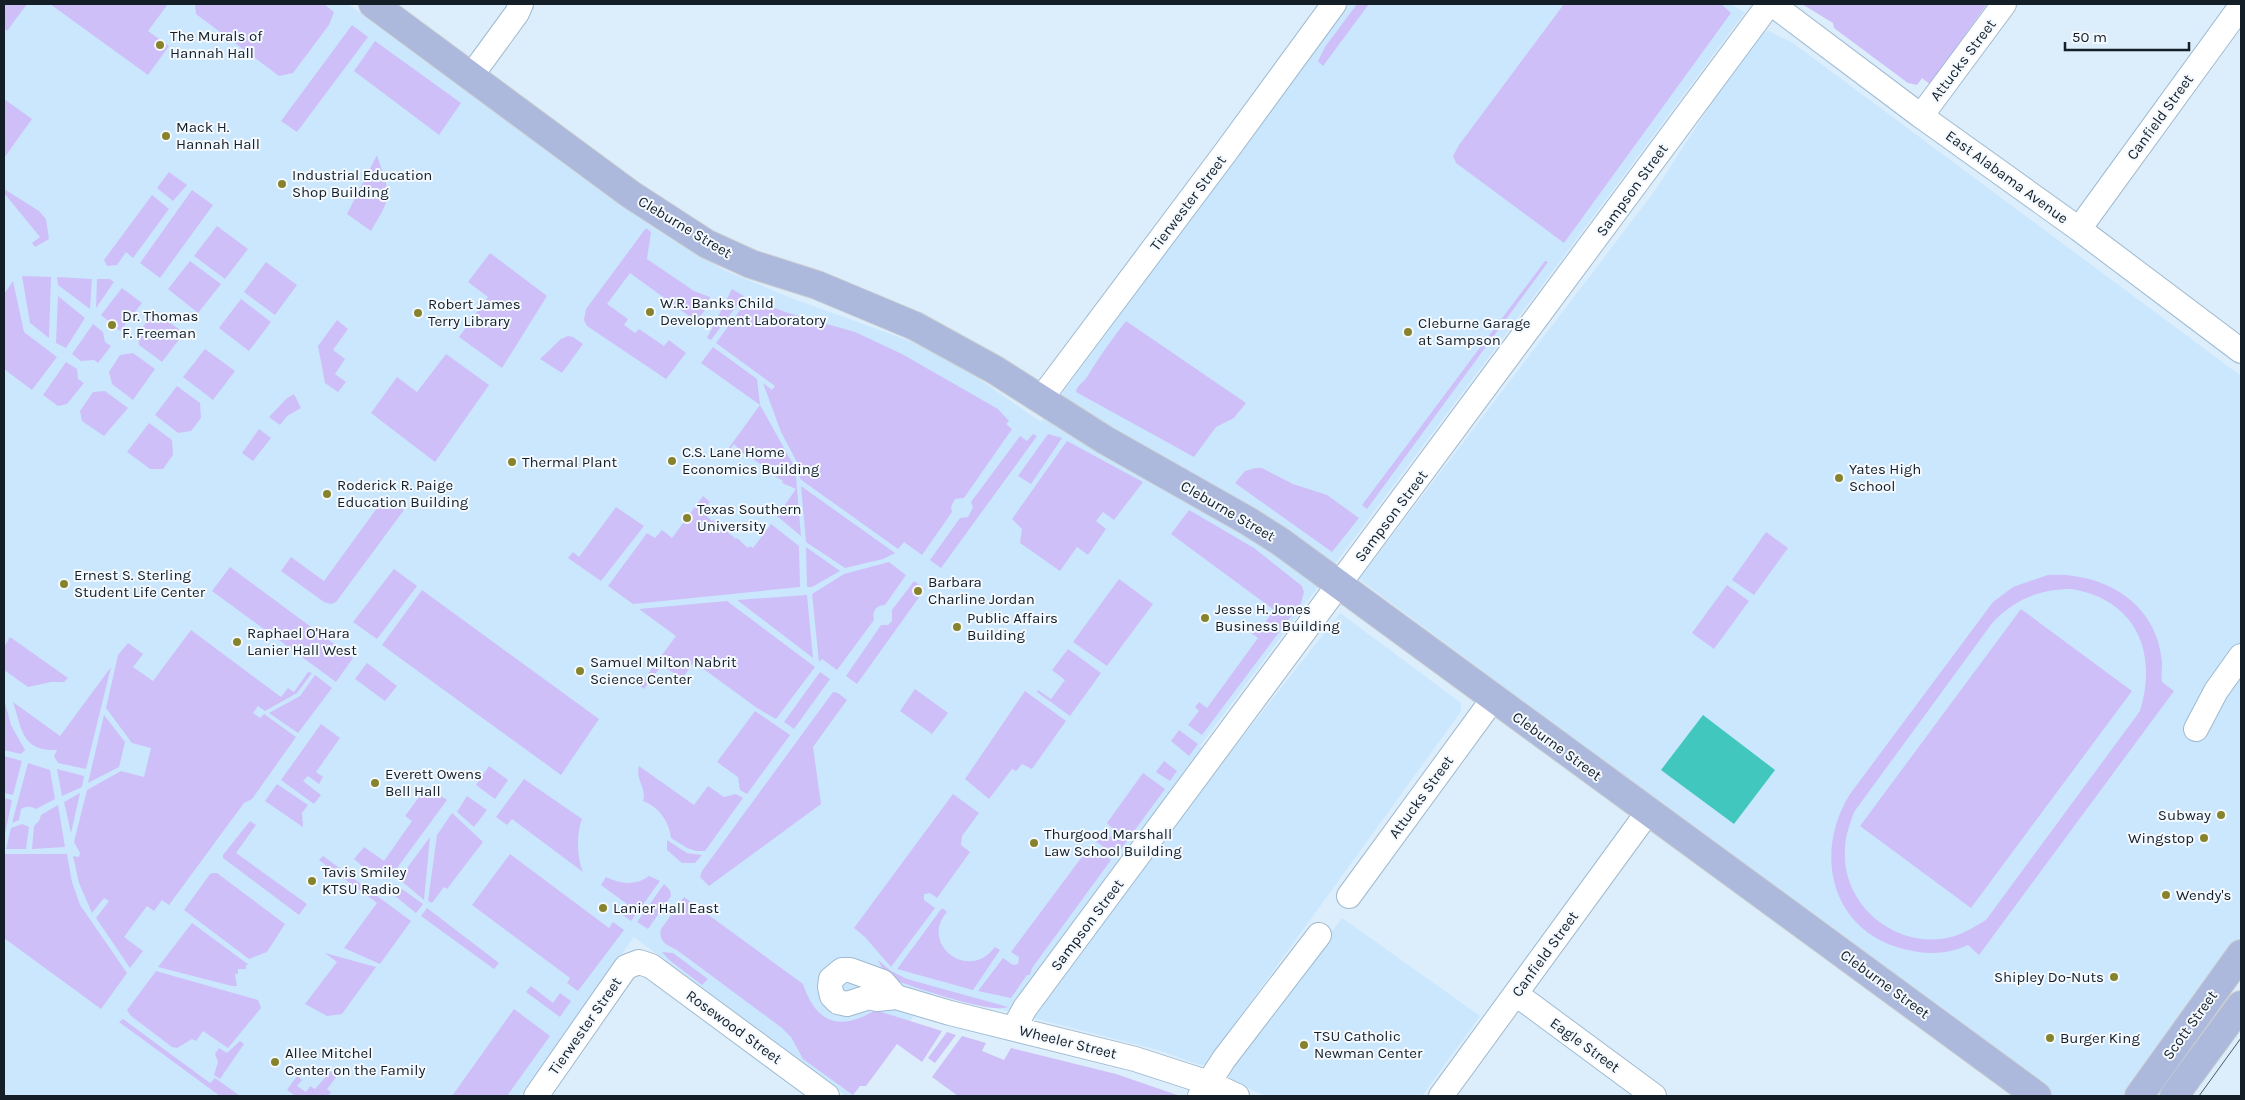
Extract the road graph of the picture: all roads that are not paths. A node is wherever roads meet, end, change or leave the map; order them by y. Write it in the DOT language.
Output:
graph roads {
  1 [pos="373,4"];
  2 [pos="521,4"];
  3 [pos="1334,4"];
  4 [pos="1770,4"];
  5 [pos="2004,4"];
  6 [pos="2241,6"];
  7 [pos="471,76"];
  8 [pos="1921,116"];
  9 [pos="2079,229"];
  10 [pos="2237,341"];
  11 [pos="1040,400"];
  12 [pos="1339,585"];
  13 [pos="2241,656"];
  14 [pos="1493,699"];
  15 [pos="2196,729"];
  16 [pos="1648,812"];
  17 [pos="1349,896"];
  18 [pos="1319,935"];
  19 [pos="639,962"];
  20 [pos="2237,968"];
  21 [pos="1516,994"];
  22 [pos="896,997"];
  23 [pos="2241,1005"];
  24 [pos="1014,1028"];
  25 [pos="1205,1090"];
  26 [pos="536,1096"];
  27 [pos="827,1096"];
  28 [pos="1237,1096"];
  29 [pos="1441,1096"];
  30 [pos="1654,1096"];
  31 [pos="2037,1096"];
  32 [pos="2139,1096"];
  33 [pos="2174,1096"];
  1 -- 7 [label="main road, Cleburne Street"];
  2 -- 7 [label="street"];
  3 -- 11 [label="street, Tierwester Street"];
  4 -- 8 [label="street, East Alabama Avenue"];
  4 -- 12 [label="street, Sampson Street"];
  5 -- 8 [label="street, Attucks Street"];
  6 -- 9 [label="street, Canfield Street"];
  7 -- 11 [label="main road, Cleburne Street"];
  8 -- 9 [label="street, East Alabama Avenue"];
  9 -- 10 [label="street, East Alabama Avenue"];
  11 -- 12 [label="main road, Cleburne Street"];
  12 -- 14 [label="main road, Cleburne Street"];
  12 -- 24 [label="street, Sampson Street"];
  13 -- 15 [label="street"];
  14 -- 16 [label="main road, Cleburne Street"];
  14 -- 17 [label="street, Attucks Street"];
  16 -- 21 [label="street, Canfield Street"];
  16 -- 31 [label="main road, Cleburne Street"];
  18 -- 25 [label="street"];
  19 -- 26 [label="street, Tierwester Street"];
  19 -- 27 [label="street, Rosewood Street"];
  20 -- 32 [label="main road, Scott Street"];
  21 -- 29 [label="street, Canfield Street"];
  21 -- 30 [label="street, Eagle Street"];
  22 -- 24 [label="street, Wheeler Street"];
  23 -- 33 [label="main road, Scott Street"];
  24 -- 25 [label="street, Wheeler Street"];
  25 -- 28 [label="street, Wheeler Street"];
}
